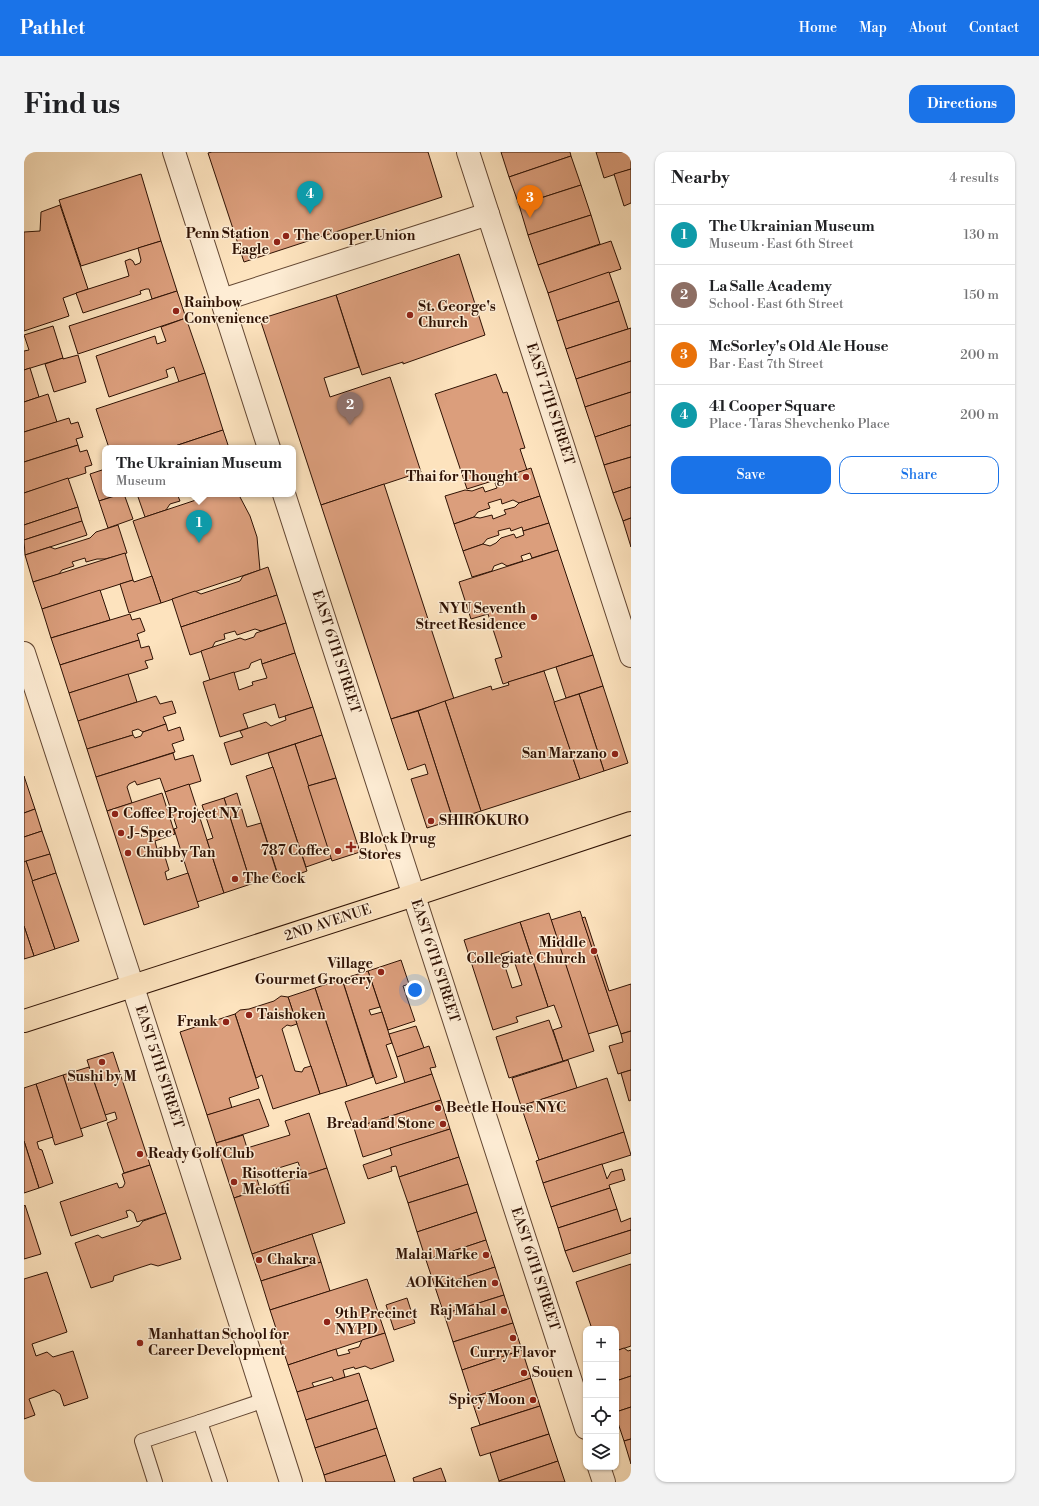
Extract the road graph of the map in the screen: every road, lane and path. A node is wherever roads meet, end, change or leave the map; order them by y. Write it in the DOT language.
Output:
graph roads {
  1 [pos="174,152"];
  2 [pos="468,152"];
  3 [pos="488,214"];
  4 [pos="222,300"];
  5 [pos="268,445"];
  6 [pos="285,497"];
  7 [pos="24,653"];
  8 [pos="631,656"];
  9 [pos="631,824"];
  10 [pos="414,895"];
  11 [pos="133,987"];
  12 [pos="24,1022"];
  13 [pos="265,1400"];
  14 [pos="583,1419"];
  15 [pos="200,1422"];
  16 [pos="600,1470"];
  17 [pos="155,1482"];
  18 [pos="220,1482"];
  19 [pos="291,1482"];
  20 [pos="604,1482"];
  1 -- 4 [label="street"];
  2 -- 3 [label="street, EAST 7TH STREET"];
  3 -- 4 [label="street"];
  3 -- 8 [label="street, EAST 7TH STREET"];
  4 -- 5 [label="street"];
  6 -- 10 [label="street, EAST 6TH STREET"];
  7 -- 11 [label="street, EAST 5TH STREET"];
  9 -- 10 [label="main road, 2ND AVENUE"];
  10 -- 11 [label="main road, 2ND AVENUE"];
  10 -- 14 [label="street, EAST 6TH STREET"];
  11 -- 12 [label="main road, 2ND AVENUE"];
  11 -- 13 [label="street, EAST 5TH STREET"];
  13 -- 15 [label="lane"];
  13 -- 19 [label="street, EAST 5TH STREET"];
  15 -- 17 [label="lane"];
  15 -- 18 [label="lane"];
  16 -- 20 [label="street"];
}
